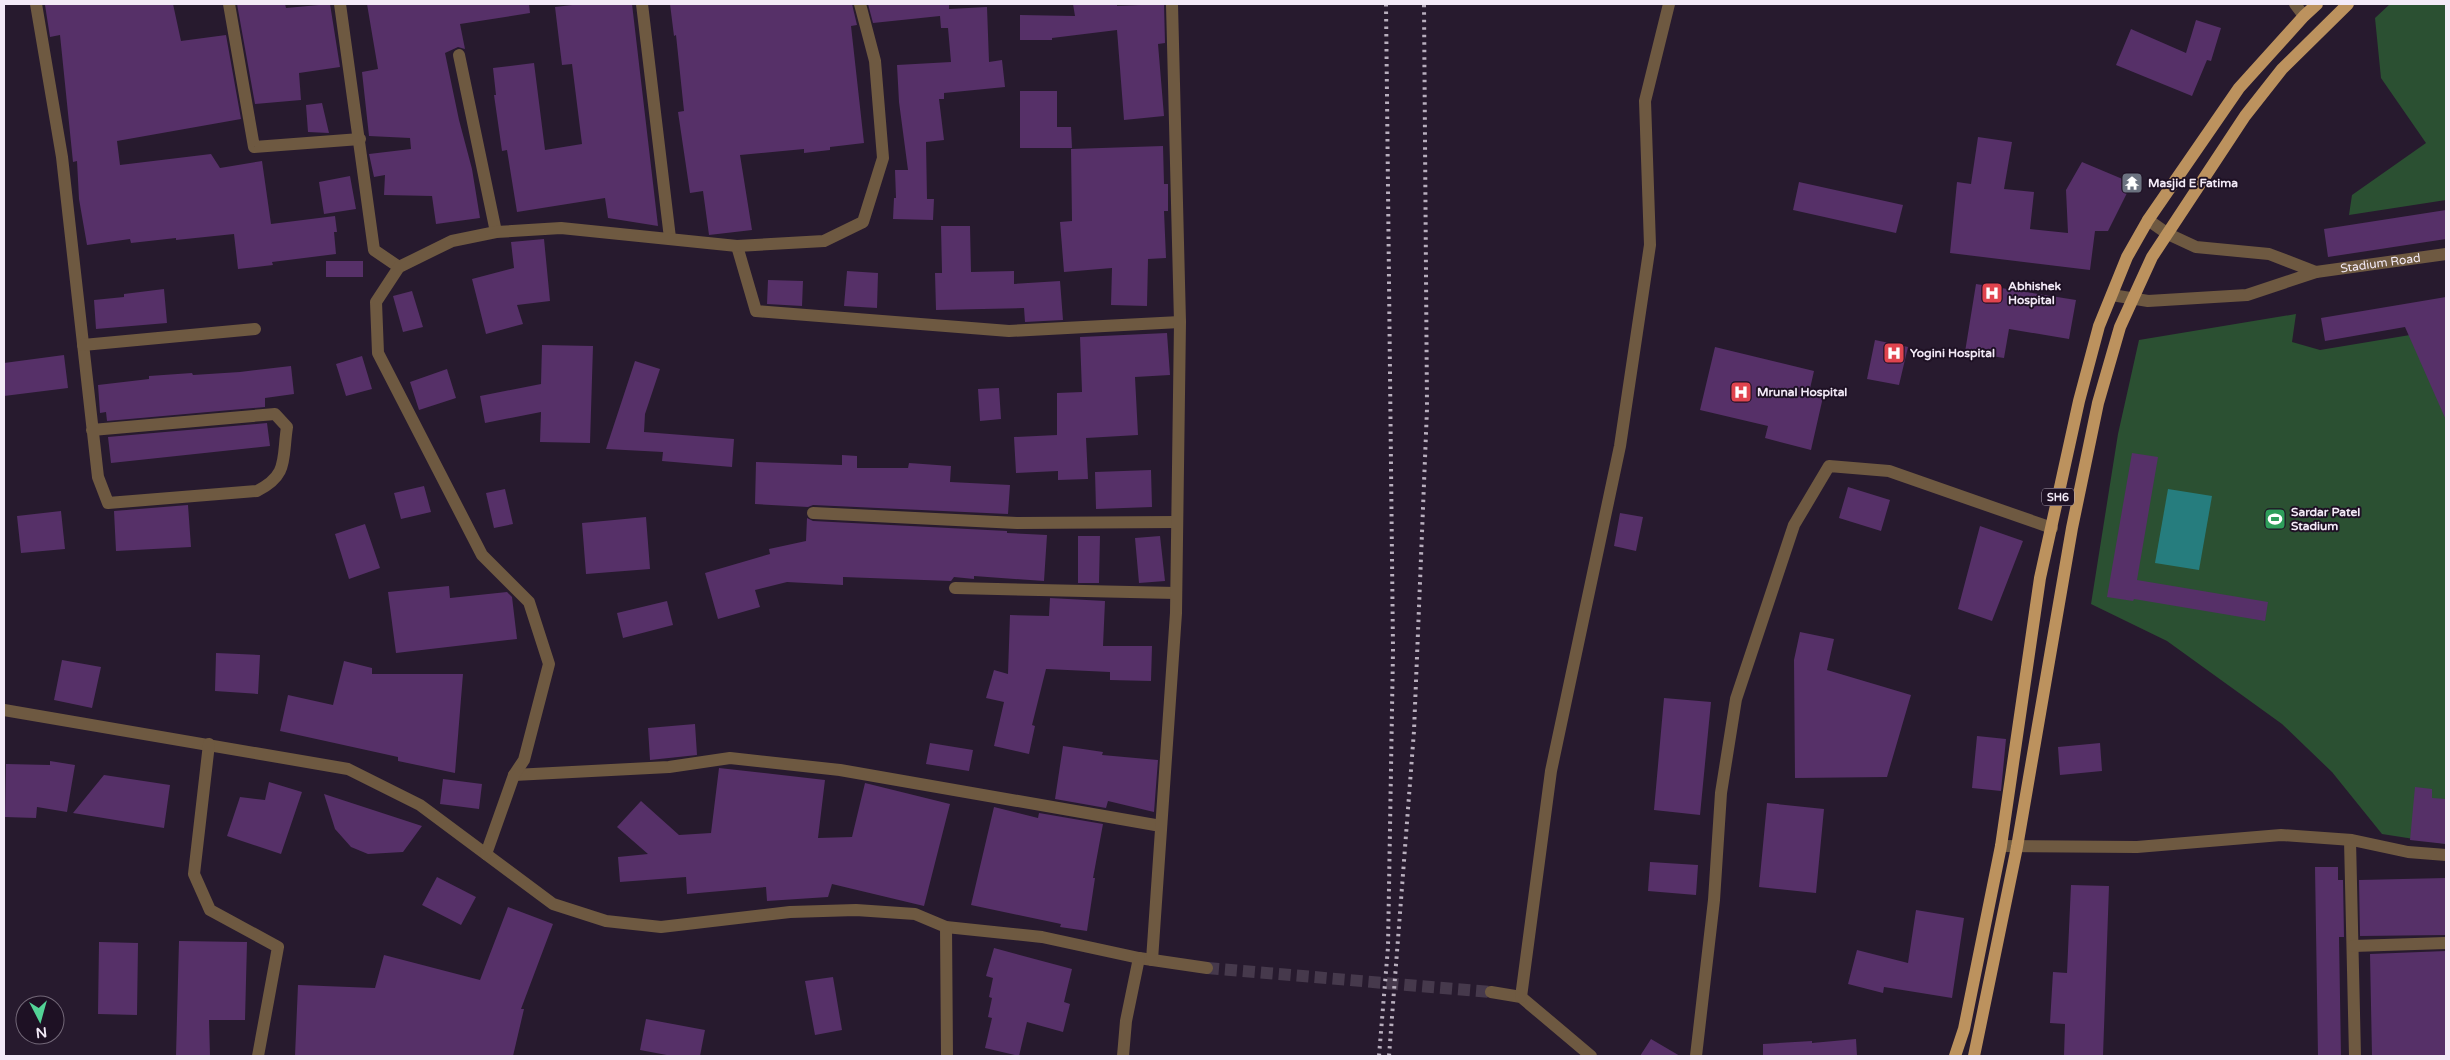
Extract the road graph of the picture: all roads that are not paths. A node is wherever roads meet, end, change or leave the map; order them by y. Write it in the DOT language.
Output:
graph roads {
  1 [pos="36,4"];
  2 [pos="229,4"];
  3 [pos="340,4"];
  4 [pos="642,4"];
  5 [pos="860,4"];
  6 [pos="1172,4"];
  7 [pos="1669,4"];
  8 [pos="2295,4"];
  9 [pos="2317,4"];
  10 [pos="2348,4"];
  11 [pos="2304,16"];
  12 [pos="459,55"];
  13 [pos="360,139"];
  14 [pos="2148,220"];
  15 [pos="496,232"];
  16 [pos="2168,234"];
  17 [pos="670,238"];
  18 [pos="737,246"];
  19 [pos="2446,254"];
  20 [pos="399,267"];
  21 [pos="2316,272"];
  22 [pos="2112,294"];
  23 [pos="2133,299"];
  24 [pos="1180,322"];
  25 [pos="255,329"];
  26 [pos="83,345"];
  27 [pos="92,430"];
  28 [pos="813,513"];
  29 [pos="1176,522"];
  30 [pos="2052,528"];
  31 [pos="955,588"];
  32 [pos="1176,593"];
  33 [pos="4,710"];
  34 [pos="209,744"];
  35 [pos="514,775"];
  36 [pos="1161,826"];
  37 [pos="2350,840"];
  38 [pos="2001,846"];
  39 [pos="2017,847"];
  40 [pos="486,854"];
  41 [pos="2446,855"];
  42 [pos="946,927"];
  43 [pos="2446,943"];
  44 [pos="2353,946"];
  45 [pos="1139,958"];
  46 [pos="1152,960"];
  47 [pos="1207,968"];
  48 [pos="1491,992"];
  49 [pos="1521,997"];
  50 [pos="258,1056"];
  51 [pos="947,1056"];
  52 [pos="1123,1056"];
  53 [pos="1591,1056"];
  54 [pos="1696,1056"];
  55 [pos="1955,1056"];
  56 [pos="1974,1056"];
  57 [pos="2355,1056"];
  1 -- 26 [label="street"];
  2 -- 13 [label="street"];
  3 -- 13 [label="street"];
  4 -- 17 [label="street"];
  5 -- 18 [label="street"];
  6 -- 24 [label="street"];
  7 -- 49 [label="street"];
  8 -- 11 [label="street"];
  9 -- 11 [label="main road, SH6"];
  10 -- 16 [label="main road"];
  11 -- 14 [label="main road, SH6"];
  12 -- 15 [label="street"];
  13 -- 20 [label="street"];
  14 -- 16 [label="street"];
  14 -- 22 [label="main road, SH6"];
  15 -- 17 [label="street"];
  15 -- 20 [label="street"];
  16 -- 21 [label="street"];
  16 -- 23 [label="main road"];
  17 -- 18 [label="street"];
  18 -- 24 [label="street"];
  19 -- 21 [label="street, Stadium Road"];
  20 -- 35 [label="street"];
  21 -- 23 [label="street, Stadium Road"];
  22 -- 23 [label="street, Stadium Road"];
  22 -- 30 [label="main road, SH6"];
  23 -- 39 [label="main road"];
  24 -- 29 [label="street"];
  25 -- 26 [label="street"];
  26 -- 27 [label="street"];
  27 -- 27 [label="street"];
  28 -- 29 [label="street"];
  29 -- 32 [label="street"];
  30 -- 38 [label="main road, SH6"];
  30 -- 54 [label="street"];
  31 -- 32 [label="street"];
  32 -- 36 [label="street"];
  33 -- 34 [label="street"];
  34 -- 40 [label="street"];
  34 -- 50 [label="street"];
  35 -- 36 [label="street"];
  35 -- 40 [label="street"];
  36 -- 46 [label="street"];
  37 -- 39 [label="street"];
  37 -- 41 [label="street"];
  37 -- 44 [label="street"];
  38 -- 39 [label="street"];
  38 -- 55 [label="main road, SH6"];
  39 -- 56 [label="main road"];
  40 -- 42 [label="street"];
  42 -- 45 [label="street"];
  42 -- 51 [label="street"];
  43 -- 44 [label="street"];
  44 -- 57 [label="street"];
  45 -- 46 [label="street"];
  45 -- 52 [label="street"];
  46 -- 47 [label="street"];
  48 -- 49 [label="street"];
  49 -- 53 [label="street"];
}
